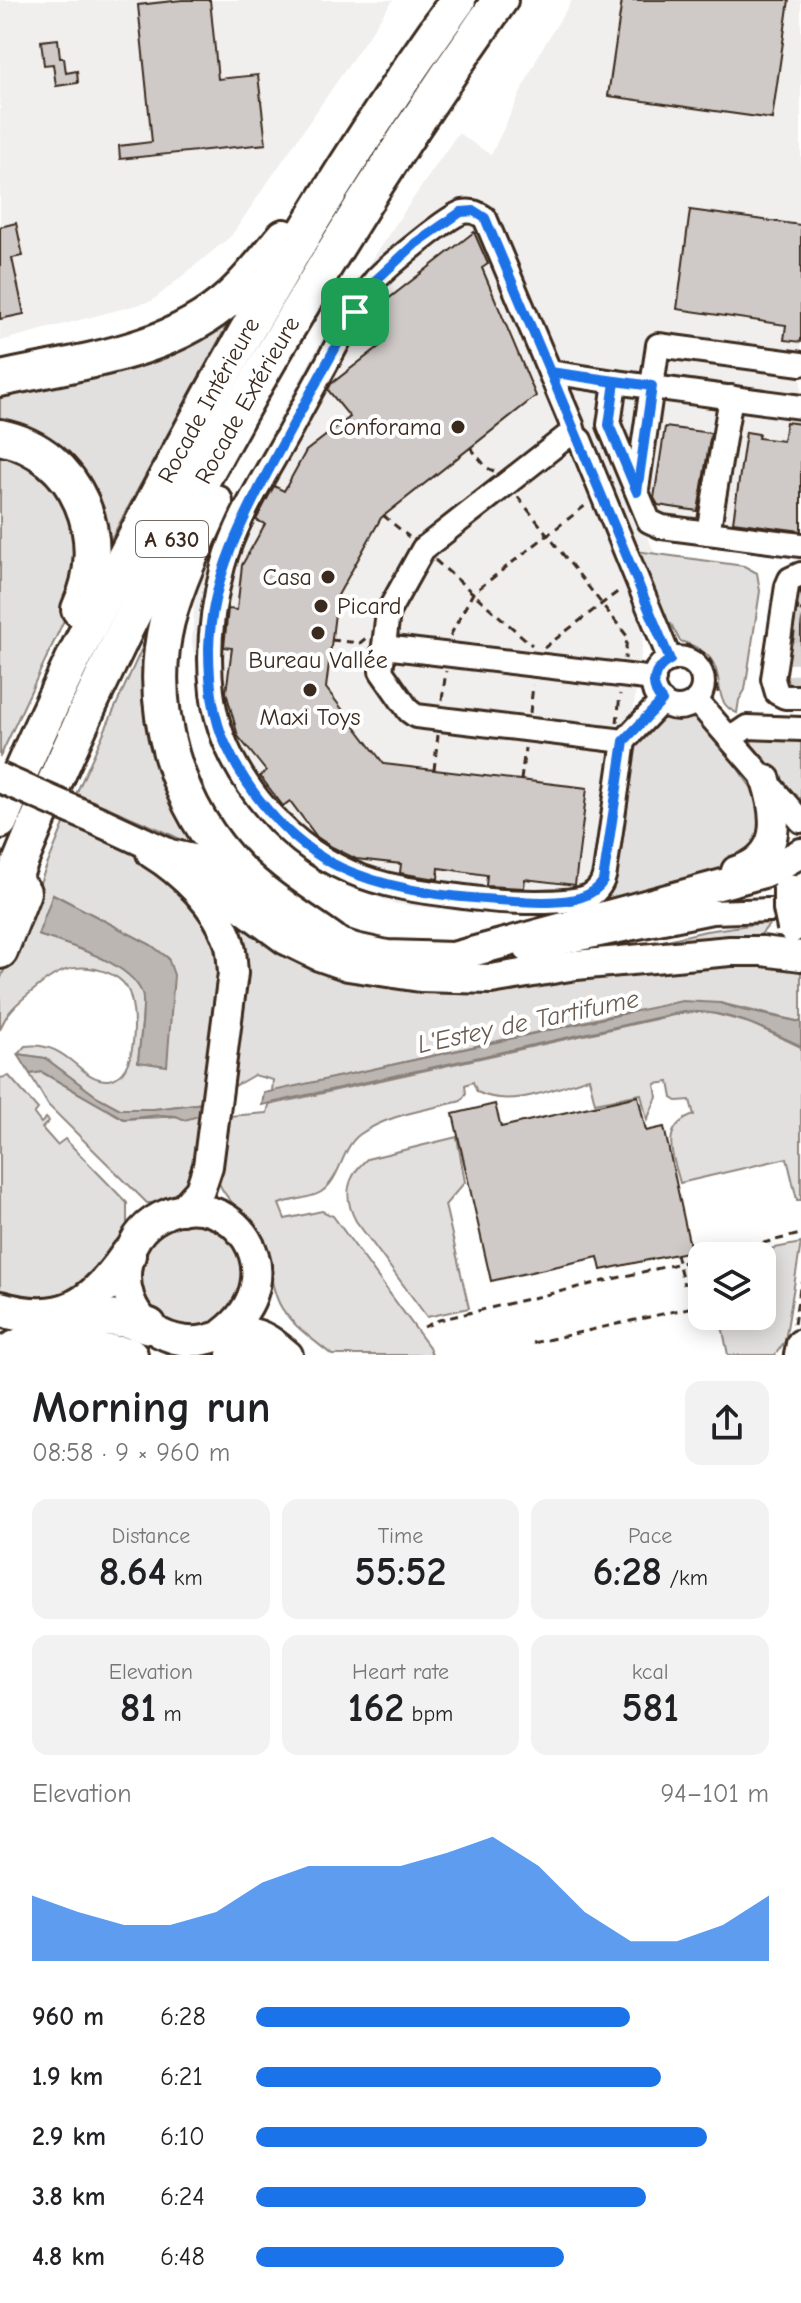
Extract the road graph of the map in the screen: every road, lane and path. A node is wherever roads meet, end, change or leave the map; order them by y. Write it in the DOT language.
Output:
graph roads {
  1 [pos="458,0"];
  2 [pos="500,0"];
  3 [pos="346,168"];
  4 [pos="376,183"];
  5 [pos="801,364"];
  6 [pos="550,372"];
  7 [pos="0,379"];
  8 [pos="615,382"];
  9 [pos="652,386"];
  10 [pos="731,397"];
  11 [pos="801,407"];
  12 [pos="575,436"];
  13 [pos="0,437"];
  14 [pos="470,447"];
  15 [pos="507,483"];
  16 [pos="637,492"];
  17 [pos="602,494"];
  18 [pos="383,515"];
  19 [pos="708,533"];
  20 [pos="548,535"];
  21 [pos="801,545"];
  22 [pos="423,549"];
  23 [pos="801,574"];
  24 [pos="637,579"];
  25 [pos="473,593"];
  26 [pos="602,604"];
  27 [pos="384,647"];
  28 [pos="448,654"];
  29 [pos="670,660"];
  30 [pos="623,676"];
  31 [pos="654,679"];
  32 [pos="96,691"];
  33 [pos="801,697"];
  34 [pos="696,700"];
  35 [pos="662,701"];
  36 [pos="440,719"];
  37 [pos="801,729"];
  38 [pos="731,738"];
  39 [pos="616,740"];
  40 [pos="434,770"];
  41 [pos="0,778"];
  42 [pos="766,780"];
  43 [pos="0,786"];
  44 [pos="0,821"];
  45 [pos="801,821"];
  46 [pos="103,823"];
  47 [pos="170,854"];
  48 [pos="801,855"];
  49 [pos="639,908"];
  50 [pos="0,911"];
  51 [pos="796,918"];
  52 [pos="332,941"];
  53 [pos="0,951"];
  54 [pos="801,956"];
  55 [pos="455,967"];
  56 [pos="182,1210"];
  57 [pos="801,1234"];
  58 [pos="767,1242"];
  59 [pos="676,1254"];
  60 [pos="128,1255"];
  61 [pos="688,1261"];
  62 [pos="679,1263"];
  63 [pos="801,1282"];
  64 [pos="684,1285"];
  65 [pos="257,1286"];
  66 [pos="688,1308"];
  67 [pos="0,1309"];
  68 [pos="149,1326"];
  69 [pos="424,1327"];
  70 [pos="533,1343"];
  71 [pos="229,1344"];
  72 [pos="796,1348"];
  73 [pos="2,1355"];
  74 [pos="47,1355"];
  75 [pos="130,1355"];
  76 [pos="266,1355"];
  77 [pos="288,1355"];
  78 [pos="306,1355"];
  1 -- 3 [label="highway, Rocade Intérieure / A 630"];
  2 -- 4 [label="highway, Rocade Extérieure / A 630"];
  3 -- 7 [label="highway"];
  3 -- 44 [label="highway, Rocade Intérieure / A 630"];
  4 -- 32 [label="highway, Rocade Extérieure / A 630"];
  4 -- 52 [label="highway"];
  5 -- 9 [label="street"];
  6 -- 8 [label="street"];
  6 -- 12 [label="street"];
  6 -- 39 [label="street"];
  8 -- 9 [label="street"];
  8 -- 16 [label="street"];
  9 -- 10 [label="street"];
  9 -- 16 [label="street"];
  10 -- 11 [label="street"];
  10 -- 19 [label="street"];
  12 -- 15 [label="street"];
  12 -- 17 [label="street"];
  13 -- 43 [label="highway"];
  14 -- 15 [label="path"];
  15 -- 20 [label="path"];
  15 -- 22 [label="street"];
  16 -- 19 [label="street"];
  17 -- 20 [label="path"];
  17 -- 24 [label="street"];
  18 -- 22 [label="path"];
  19 -- 21 [label="street"];
  20 -- 25 [label="path"];
  20 -- 26 [label="path"];
  22 -- 25 [label="path"];
  22 -- 27 [label="street"];
  23 -- 33 [label="street"];
  24 -- 26 [label="path"];
  24 -- 29 [label="street"];
  25 -- 26 [label="path"];
  25 -- 28 [label="path"];
  26 -- 30 [label="path"];
  27 -- 28 [label="street"];
  27 -- 36 [label="street"];
  28 -- 30 [label="street"];
  28 -- 36 [label="path"];
  29 -- 31 [label="street"];
  29 -- 34 [label="street"];
  30 -- 31 [label="street"];
  30 -- 39 [label="path"];
  31 -- 35 [label="street"];
  32 -- 50 [label="highway, Rocade Extérieure / A 630"];
  32 -- 53 [label="highway"];
  34 -- 35 [label="street"];
  34 -- 38 [label="street"];
  35 -- 39 [label="street"];
  36 -- 39 [label="street"];
  36 -- 40 [label="path"];
  37 -- 38 [label="street"];
  38 -- 42 [label="street"];
  41 -- 46 [label="main road, bridge"];
  42 -- 45 [label="street"];
  42 -- 49 [label="main road"];
  46 -- 47 [label="main road"];
  46 -- 56 [label="main road"];
  47 -- 52 [label="main road"];
  47 -- 55 [label="main road"];
  48 -- 49 [label="main road"];
  48 -- 51 [label="main road"];
  49 -- 55 [label="main road"];
  51 -- 55 [label="street"];
  52 -- 55 [label="main road"];
  54 -- 55 [label="main road"];
  56 -- 60 [label="main road"];
  56 -- 65 [label="main road"];
  57 -- 58 [label="path"];
  59 -- 62 [label="path"];
  60 -- 67 [label="highway"];
  60 -- 68 [label="main road"];
  61 -- 62 [label="path"];
  62 -- 64 [label="path"];
  62 -- 69 [label="path"];
  63 -- 72 [label="path"];
  65 -- 71 [label="main road"];
  65 -- 78 [label="main road"];
  66 -- 70 [label="path"];
  68 -- 71 [label="main road"];
  68 -- 73 [label="highway"];
  71 -- 76 [label="highway"];
  71 -- 77 [label="main road"];
  74 -- 75 [label="highway"];
}
